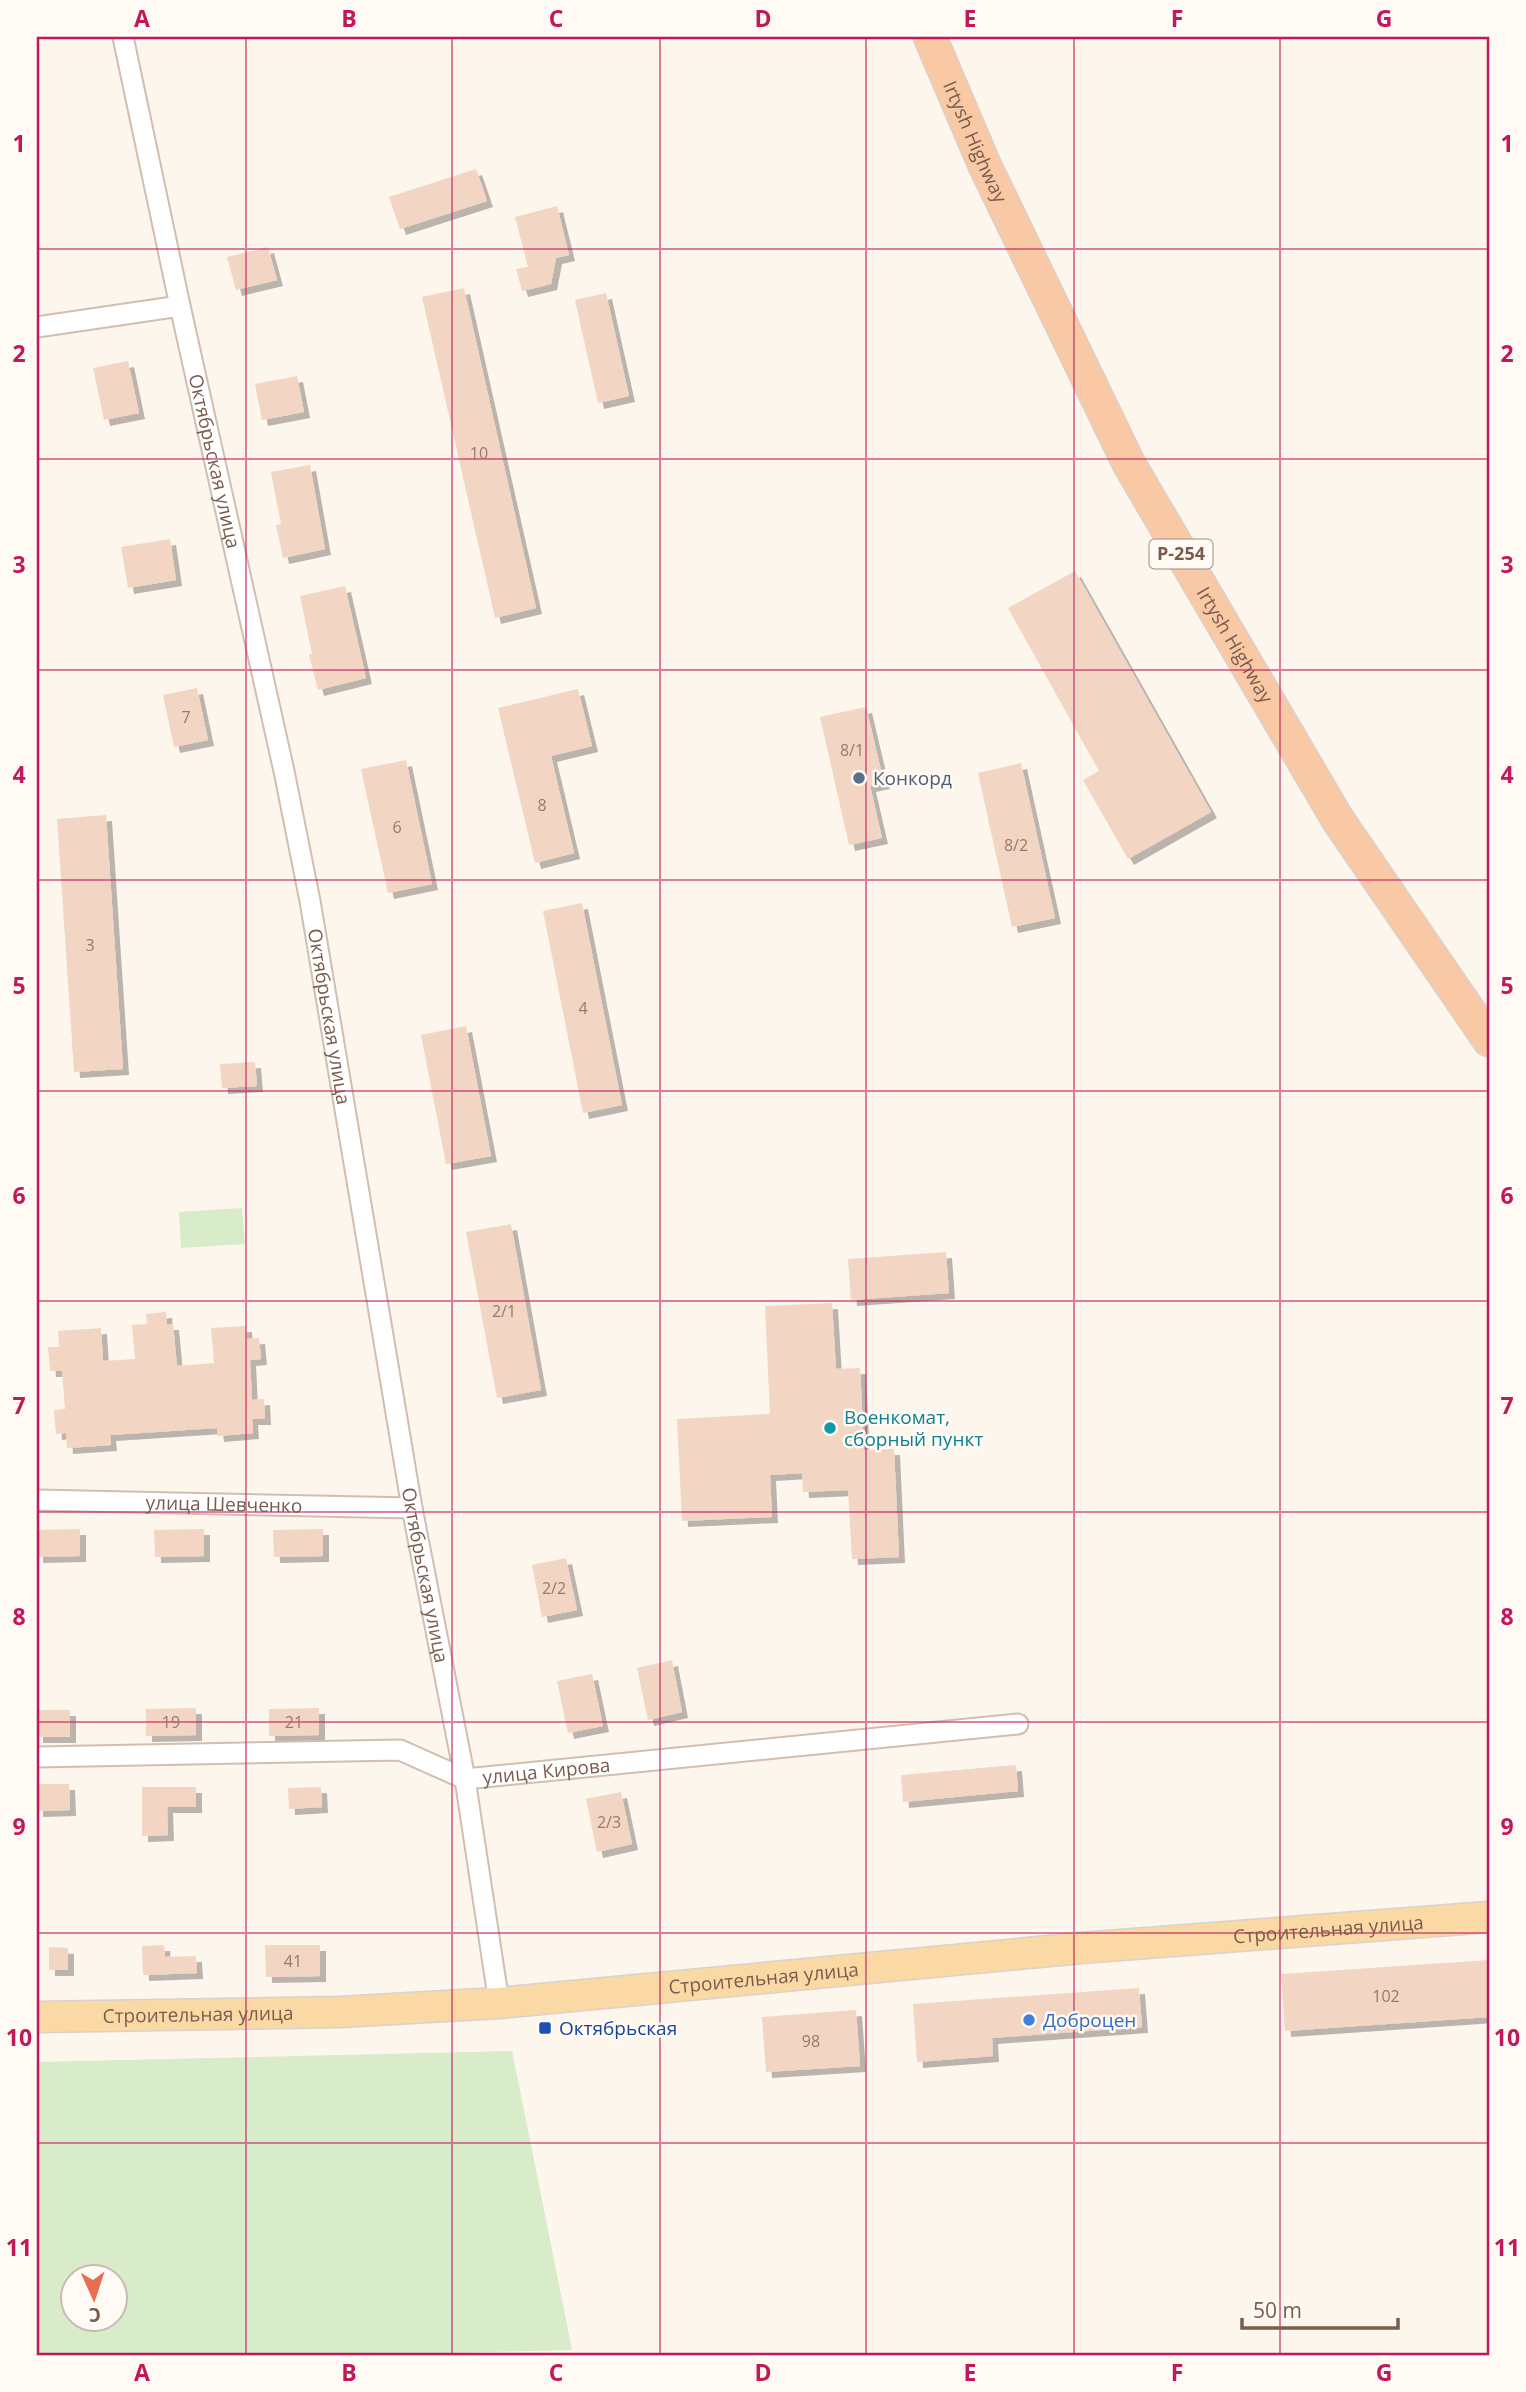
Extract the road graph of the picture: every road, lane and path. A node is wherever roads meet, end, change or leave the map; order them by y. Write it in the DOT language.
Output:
graph roads {
  1 [pos="123,37"];
  2 [pos="930,37"];
  3 [pos="180,306"];
  4 [pos="37,327"];
  5 [pos="1489,1040"];
  6 [pos="37,1500"];
  7 [pos="412,1508"];
  8 [pos="1018,1724"];
  9 [pos="37,1757"];
  10 [pos="465,1779"];
  11 [pos="1489,1917"];
  12 [pos="499,2003"];
  13 [pos="37,2017"];
  1 -- 3 [label="street, Октябрьская улица"];
  2 -- 5 [label="highway, Irtysh Highway / Р-254"];
  3 -- 4 [label="street"];
  3 -- 7 [label="street, Октябрьская улица"];
  6 -- 7 [label="street, улица Шевченко"];
  7 -- 10 [label="street, Октябрьская улица"];
  8 -- 10 [label="street, улица Кирова"];
  9 -- 10 [label="street, улица Кирова"];
  10 -- 12 [label="street, Октябрьская улица"];
  11 -- 12 [label="main road, Строительная улица"];
  12 -- 13 [label="main road, Строительная улица"];
}
